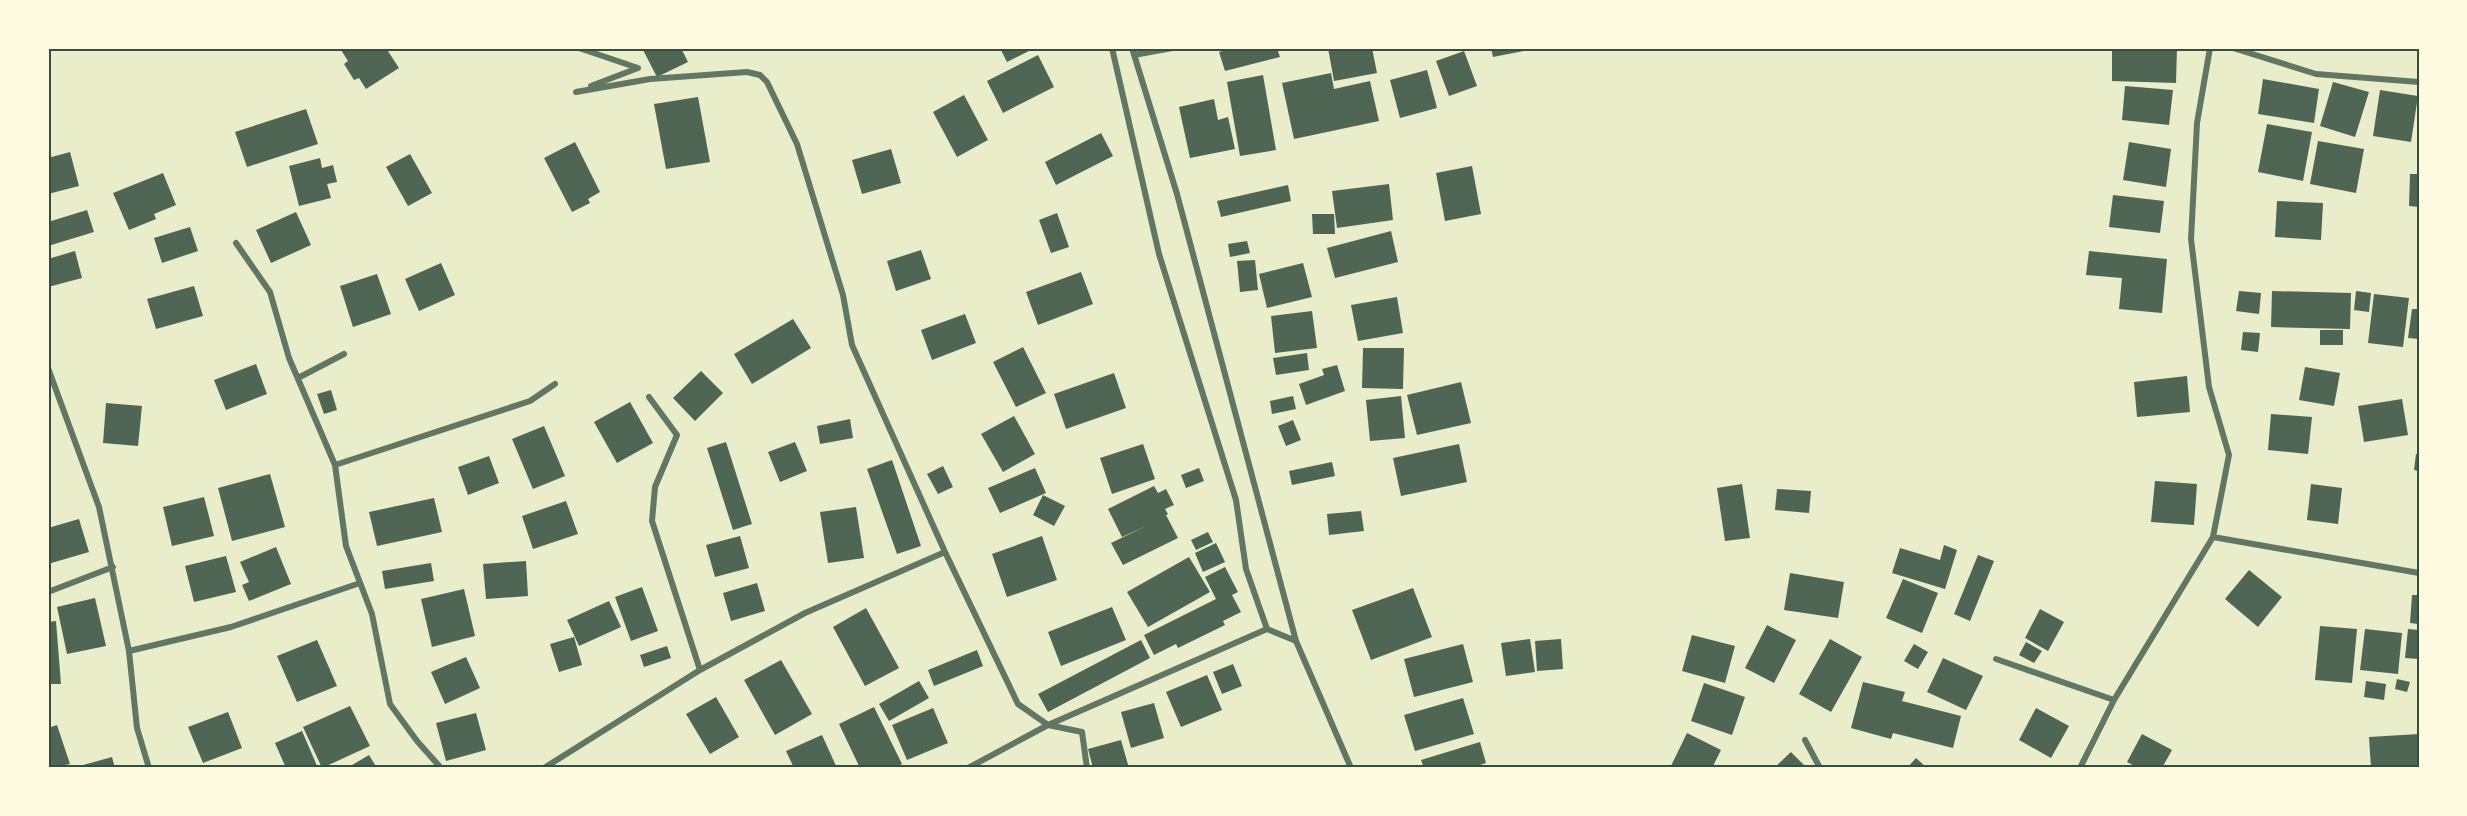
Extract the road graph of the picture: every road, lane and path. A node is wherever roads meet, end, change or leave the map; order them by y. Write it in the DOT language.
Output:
graph roads {
  1 [pos="579,48"];
  2 [pos="1112,48"];
  3 [pos="1172,48"];
  4 [pos="2210,48"];
  5 [pos="2233,48"];
  6 [pos="1133,51"];
  7 [pos="2419,82"];
  8 [pos="236,243"];
  9 [pos="344,354"];
  10 [pos="48,368"];
  11 [pos="298,378"];
  12 [pos="555,384"];
  13 [pos="650,397"];
  14 [pos="335,465"];
  15 [pos="2213,537"];
  16 [pos="945,552"];
  17 [pos="113,567"];
  18 [pos="2419,573"];
  19 [pos="360,584"];
  20 [pos="48,592"];
  21 [pos="1267,629"];
  22 [pos="1296,642"];
  23 [pos="129,651"];
  24 [pos="1996,659"];
  25 [pos="700,670"];
  26 [pos="2114,700"];
  27 [pos="1048,725"];
  28 [pos="1805,740"];
  29 [pos="149,768"];
  30 [pos="441,768"];
  31 [pos="544,768"];
  32 [pos="968,768"];
  33 [pos="1087,768"];
  34 [pos="1351,768"];
  35 [pos="1820,768"];
  36 [pos="2080,768"];
  1 -- 16 [label="street"];
  2 -- 21 [label="street"];
  3 -- 6 [label="street"];
  4 -- 15 [label="street"];
  5 -- 7 [label="street"];
  6 -- 22 [label="street"];
  8 -- 11 [label="street"];
  9 -- 11 [label="street"];
  10 -- 17 [label="street"];
  11 -- 14 [label="street"];
  12 -- 14 [label="street"];
  13 -- 25 [label="street"];
  14 -- 19 [label="street"];
  15 -- 18 [label="street"];
  15 -- 26 [label="street"];
  16 -- 25 [label="street"];
  16 -- 27 [label="street"];
  17 -- 20 [label="street"];
  17 -- 23 [label="street"];
  19 -- 23 [label="street"];
  19 -- 30 [label="street"];
  21 -- 22 [label="street"];
  21 -- 27 [label="street"];
  22 -- 34 [label="street"];
  23 -- 29 [label="street"];
  24 -- 26 [label="street"];
  25 -- 31 [label="street"];
  26 -- 36 [label="street"];
  27 -- 32 [label="street"];
  27 -- 33 [label="street"];
  28 -- 35 [label="street"];
}
